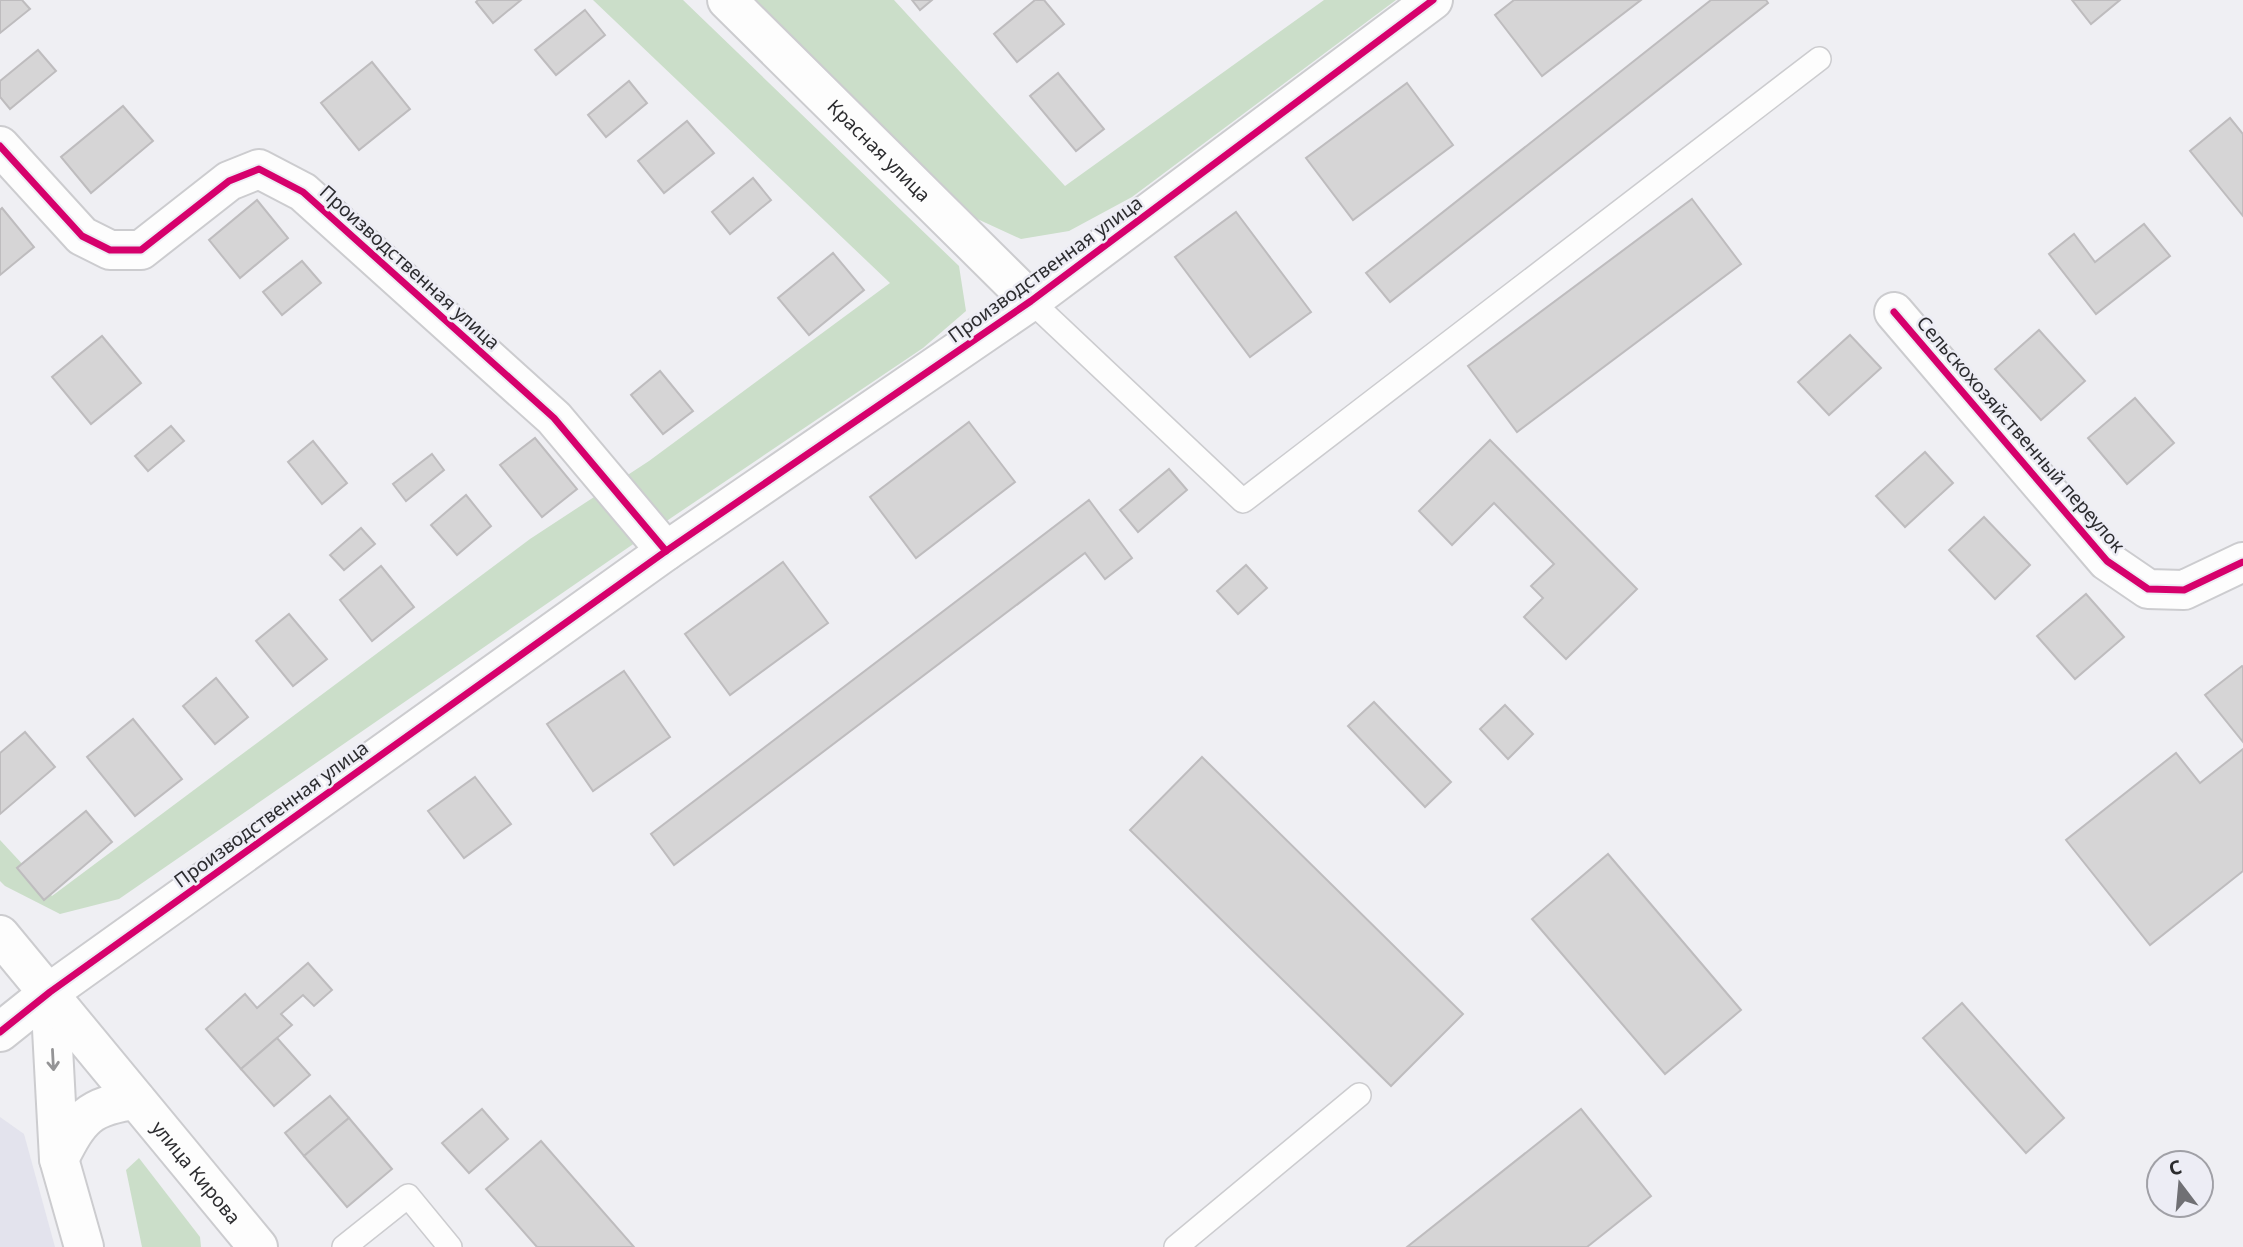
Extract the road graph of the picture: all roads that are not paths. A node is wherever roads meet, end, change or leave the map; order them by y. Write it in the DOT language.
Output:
graph roads {
  1 [pos="727,0"];
  2 [pos="1433,0"];
  3 [pos="1819,59"];
  4 [pos="0,146"];
  5 [pos="1031,301"];
  6 [pos="1894,312"];
  7 [pos="666,551"];
  8 [pos="2243,562"];
  9 [pos="0,935"];
  10 [pos="50,992"];
  11 [pos="0,1032"];
  12 [pos="1359,1095"];
  13 [pos="136,1100"];
  14 [pos="59,1159"];
  15 [pos="256,1246"];
  16 [pos="84,1247"];
  17 [pos="344,1247"];
  18 [pos="450,1247"];
  19 [pos="1176,1247"];
  1 -- 5 [label="street, Красная улица"];
  2 -- 5 [label="street, Производственная улица"];
  3 -- 5 [label="lane"];
  4 -- 7 [label="street, Производственная улица"];
  5 -- 7 [label="street, Производственная улица"];
  6 -- 8 [label="street, Сельскохозяйственный переулок"];
  7 -- 10 [label="street, Производственная улица"];
  9 -- 10 [label="street, улица Кирова"];
  10 -- 11 [label="street, Производственная улица"];
  10 -- 13 [label="street, улица Кирова"];
  10 -- 14 [label="street, one-way"];
  12 -- 19 [label="lane"];
  13 -- 14 [label="street"];
  13 -- 15 [label="street, улица Кирова"];
  14 -- 16 [label="street"];
  17 -- 18 [label="lane"];
}
